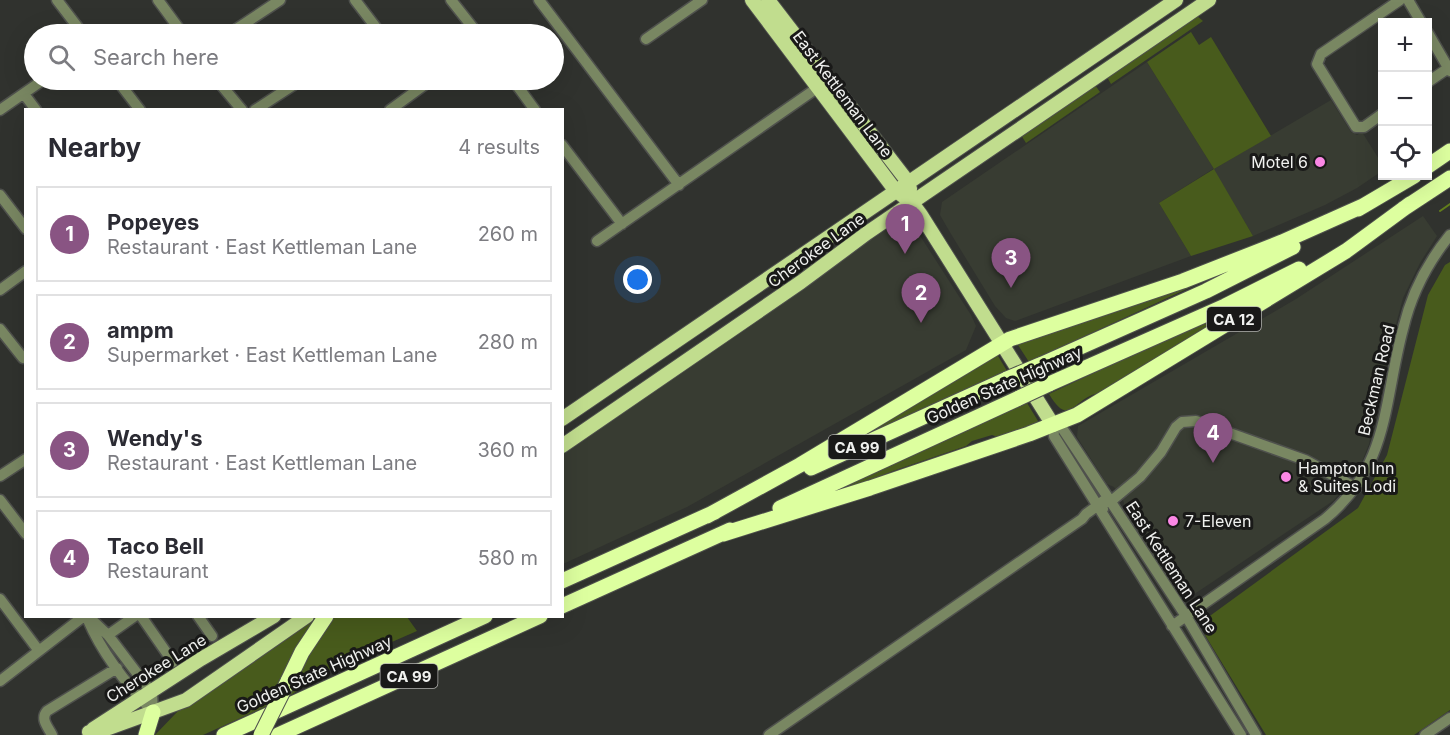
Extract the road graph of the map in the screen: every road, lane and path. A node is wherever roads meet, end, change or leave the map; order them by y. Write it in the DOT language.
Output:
graph roads {
  1 [pos="57,0"];
  2 [pos="158,0"];
  3 [pos="279,0"];
  4 [pos="355,0"];
  5 [pos="451,0"];
  6 [pos="539,0"];
  7 [pos="702,0"];
  8 [pos="752,0"];
  9 [pos="768,0"];
  10 [pos="1176,0"];
  11 [pos="1209,0"];
  12 [pos="1400,0"];
  13 [pos="1408,0"];
  14 [pos="1419,18"];
  15 [pos="75,24"];
  16 [pos="176,24"];
  17 [pos="244,24"];
  18 [pos="370,24"];
  19 [pos="470,24"];
  20 [pos="557,24"];
  21 [pos="564,33"];
  22 [pos="646,39"];
  23 [pos="1432,39"];
  24 [pos="1450,68"];
  25 [pos="1432,79"];
  26 [pos="817,88"];
  27 [pos="29,90"];
  28 [pos="125,90"];
  29 [pos="226,90"];
  30 [pos="286,90"];
  31 [pos="411,90"];
  32 [pos="521,90"];
  33 [pos="24,94"];
  34 [pos="34,108"];
  35 [pos="138,108"];
  36 [pos="240,108"];
  37 [pos="258,108"];
  38 [pos="392,108"];
  39 [pos="534,108"];
  40 [pos="0,110"];
  41 [pos="1378,117"];
  42 [pos="564,148"];
  43 [pos="1450,151"];
  44 [pos="1432,163"];
  45 [pos="1450,177"];
  46 [pos="1407,180"];
  47 [pos="908,182"];
  48 [pos="679,185"];
  49 [pos="896,190"];
  50 [pos="0,195"];
  51 [pos="912,203"];
  52 [pos="1410,204"];
  53 [pos="1365,205"];
  54 [pos="622,224"];
  55 [pos="24,226"];
  56 [pos="1449,238"];
  57 [pos="597,241"];
  58 [pos="24,272"];
  59 [pos="0,290"];
  60 [pos="0,329"];
  61 [pos="693,331"];
  62 [pos="1002,343"];
  63 [pos="704,348"];
  64 [pos="23,358"];
  65 [pos="564,418"];
  66 [pos="1053,425"];
  67 [pos="564,445"];
  68 [pos="1065,453"];
  69 [pos="24,460"];
  70 [pos="0,476"];
  71 [pos="1356,488"];
  72 [pos="0,500"];
  73 [pos="1110,502"];
  74 [pos="1097,506"];
  75 [pos="707,516"];
  76 [pos="1104,517"];
  77 [pos="1082,519"];
  78 [pos="24,531"];
  79 [pos="723,534"];
  80 [pos="1140,547"];
  81 [pos="564,580"];
  82 [pos="0,599"];
  83 [pos="564,605"];
  84 [pos="1186,616"];
  85 [pos="83,618"];
  86 [pos="87,618"];
  87 [pos="88,618"];
  88 [pos="132,618"];
  89 [pos="142,618"];
  90 [pos="199,618"];
  91 [pos="271,618"];
  92 [pos="304,618"];
  93 [pos="325,618"];
  94 [pos="481,618"];
  95 [pos="536,618"];
  96 [pos="1172,626"];
  97 [pos="108,635"];
  98 [pos="212,636"];
  99 [pos="39,651"];
  100 [pos="173,662"];
  101 [pos="117,668"];
  102 [pos="0,681"];
  103 [pos="146,696"];
  104 [pos="153,712"];
  105 [pos="1450,718"];
  106 [pos="86,734"];
  107 [pos="52,735"];
  108 [pos="146,735"];
  109 [pos="224,735"];
  110 [pos="261,735"];
  111 [pos="278,735"];
  112 [pos="769,735"];
  113 [pos="1241,735"];
  114 [pos="1256,735"];
  115 [pos="1425,735"];
  1 -- 15 [label="street"];
  2 -- 16 [label="street"];
  3 -- 17 [label="street"];
  4 -- 18 [label="street"];
  5 -- 19 [label="street"];
  6 -- 20 [label="street"];
  7 -- 22 [label="street"];
  8 -- 26 [label="main road, East Kettleman Lane"];
  9 -- 47 [label="main road, East Kettleman Lane"];
  10 -- 47 [label="main road, Cherokee Lane"];
  11 -- 51 [label="main road, Cherokee Lane"];
  12 -- 41 [label="street"];
  13 -- 14 [label="street"];
  21 -- 48 [label="street"];
  23 -- 24 [label="street"];
  24 -- 25 [label="street"];
  26 -- 48 [label="street"];
  26 -- 49 [label="main road, East Kettleman Lane"];
  27 -- 33 [label="street"];
  28 -- 35 [label="street"];
  29 -- 36 [label="street"];
  30 -- 37 [label="street"];
  31 -- 38 [label="street"];
  32 -- 39 [label="street"];
  33 -- 34 [label="street"];
  33 -- 40 [label="street"];
  42 -- 54 [label="street"];
  43 -- 44 [label="highway"];
  45 -- 52 [label="highway, Golden State Highway / CA 99"];
  46 -- 53 [label="highway, Golden State Highway / CA 99"];
  47 -- 49 [label="main road, Cherokee Lane"];
  47 -- 51 [label="main road, East Kettleman Lane"];
  48 -- 54 [label="street"];
  49 -- 51 [label="main road, East Kettleman Lane"];
  49 -- 61 [label="main road, Cherokee Lane"];
  50 -- 55 [label="street"];
  51 -- 62 [label="main road, East Kettleman Lane"];
  51 -- 63 [label="main road, Cherokee Lane"];
  52 -- 66 [label="highway, CA 12"];
  52 -- 79 [label="highway, Golden State Highway / CA 99, bridge"];
  53 -- 62 [label="highway"];
  53 -- 75 [label="highway, Golden State Highway / CA 99, bridge"];
  54 -- 57 [label="street"];
  56 -- 71 [label="street, Beckman Road"];
  58 -- 59 [label="street"];
  60 -- 64 [label="street"];
  61 -- 63 [label="main road"];
  61 -- 65 [label="main road, Cherokee Lane"];
  62 -- 66 [label="main road, East Kettleman Lane"];
  62 -- 75 [label="highway"];
  63 -- 67 [label="main road, Cherokee Lane"];
  66 -- 68 [label="street, East Kettleman Lane"];
  66 -- 73 [label="street, East Kettleman Lane"];
  66 -- 79 [label="highway"];
  68 -- 73 [label="street"];
  68 -- 74 [label="street, East Kettleman Lane"];
  69 -- 70 [label="street"];
  71 -- 73 [label="street"];
  71 -- 84 [label="street, Beckman Road"];
  72 -- 78 [label="street"];
  73 -- 80 [label="street, East Kettleman Lane"];
  74 -- 76 [label="street, East Kettleman Lane"];
  74 -- 77 [label="street"];
  74 -- 80 [label="street"];
  75 -- 81 [label="highway, Golden State Highway / CA 99"];
  76 -- 77 [label="street"];
  76 -- 96 [label="street, East Kettleman Lane"];
  77 -- 112 [label="street"];
  79 -- 83 [label="highway, Golden State Highway / CA 99"];
  80 -- 84 [label="street, East Kettleman Lane"];
  82 -- 99 [label="street"];
  84 -- 96 [label="street, Beckman Road"];
  84 -- 114 [label="street, East Kettleman Lane"];
  85 -- 99 [label="street"];
  86 -- 101 [label="street"];
  87 -- 97 [label="street"];
  88 -- 97 [label="street"];
  89 -- 100 [label="street"];
  90 -- 98 [label="street"];
  91 -- 103 [label="main road, Cherokee Lane"];
  92 -- 104 [label="main road, Cherokee Lane"];
  93 -- 110 [label="highway, bridge"];
  94 -- 109 [label="highway, Golden State Highway / CA 99"];
  95 -- 111 [label="highway, CA 99"];
  96 -- 113 [label="street, East Kettleman Lane"];
  97 -- 103 [label="street"];
  99 -- 102 [label="street"];
  101 -- 103 [label="street"];
  101 -- 107 [label="street"];
  103 -- 104 [label="street"];
  103 -- 106 [label="main road, Cherokee Lane"];
  104 -- 106 [label="main road, Cherokee Lane"];
  104 -- 108 [label="highway"];
  105 -- 115 [label="street"];
}
